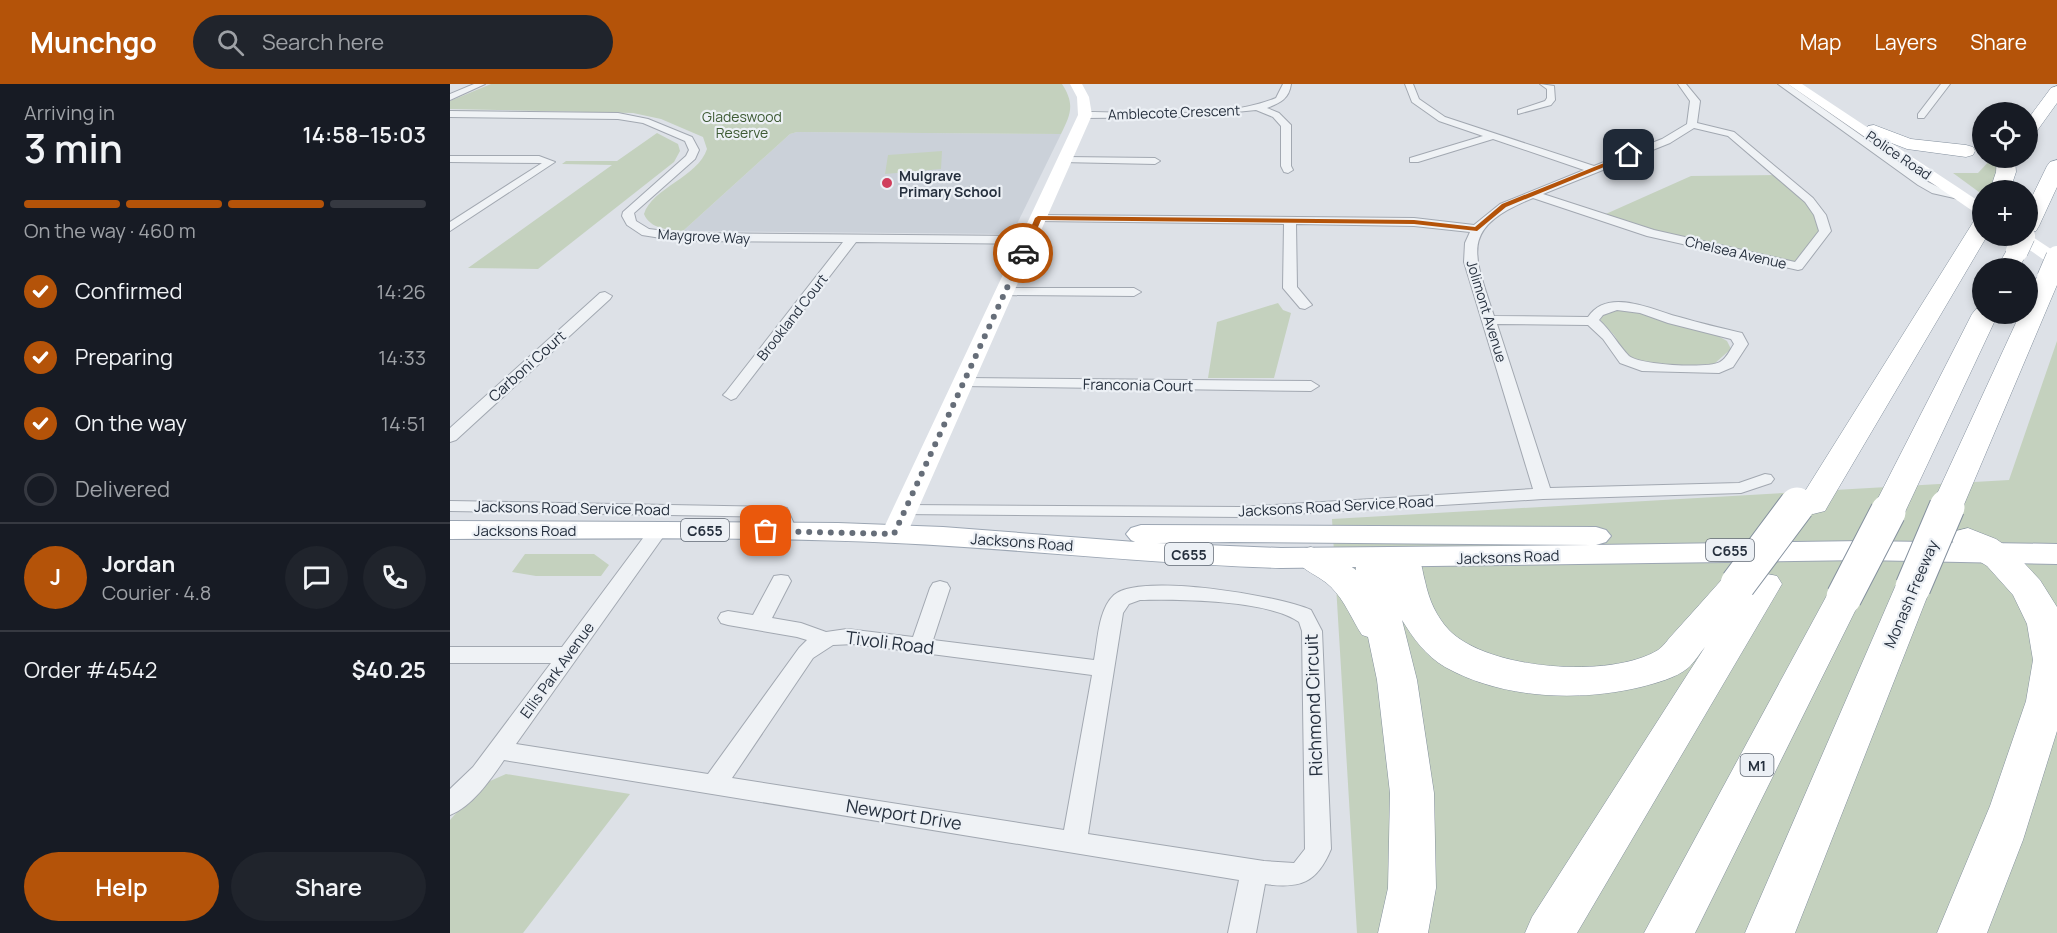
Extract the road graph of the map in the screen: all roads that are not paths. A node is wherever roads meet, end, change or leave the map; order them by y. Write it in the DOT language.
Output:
graph roads {
  1 [pos="481,84"];
  2 [pos="1076,84"];
  3 [pos="1287,84"];
  4 [pos="1408,84"];
  5 [pos="1544,84"];
  6 [pos="1682,84"];
  7 [pos="1782,84"];
  8 [pos="1794,84"];
  9 [pos="1946,84"];
  10 [pos="2057,91"];
  11 [pos="450,97"];
  12 [pos="1808,97"];
  13 [pos="1259,108"];
  14 [pos="1521,112"];
  15 [pos="450,114"];
  16 [pos="1085,115"];
  17 [pos="1921,116"];
  18 [pos="2038,117"];
  19 [pos="1692,124"];
  20 [pos="1874,130"];
  21 [pos="1490,137"];
  22 [pos="1898,150"];
  23 [pos="1972,150"];
  24 [pos="1972,150"];
  25 [pos="450,159"];
  26 [pos="1065,160"];
  27 [pos="1155,160"];
  28 [pos="1414,160"];
  29 [pos="2057,166"];
  30 [pos="1591,169"];
  31 [pos="1288,170"];
  32 [pos="1531,194"];
  33 [pos="1972,194"];
  34 [pos="1963,197"];
  35 [pos="2038,206"];
  36 [pos="1972,209"];
  37 [pos="1038,218"];
  38 [pos="1290,221"];
  39 [pos="450,227"];
  40 [pos="1477,229"];
  41 [pos="2038,231"];
  42 [pos="852,239"];
  43 [pos="1972,239"];
  44 [pos="1029,240"];
  45 [pos="2017,248"];
  46 [pos="2057,250"];
  47 [pos="2054,265"];
  48 [pos="1006,292"];
  49 [pos="1134,292"];
  50 [pos="605,296"];
  51 [pos="1305,305"];
  52 [pos="1490,320"];
  53 [pos="1592,321"];
  54 [pos="1980,324"];
  55 [pos="964,383"];
  56 [pos="1311,386"];
  57 [pos="731,395"];
  58 [pos="450,437"];
  59 [pos="1765,478"];
  60 [pos="1543,494"];
  61 [pos="450,506"];
  62 [pos="899,522"];
  63 [pos="450,530"];
  64 [pos="658,530"];
  65 [pos="788,531"];
  66 [pos="959,538"];
  67 [pos="2057,539"];
  68 [pos="1981,545"];
  69 [pos="1386,547"];
  70 [pos="2057,554"];
  71 [pos="1311,558"];
  72 [pos="781,581"];
  73 [pos="1751,584"];
  74 [pos="940,588"];
  75 [pos="728,618"];
  76 [pos="759,623"];
  77 [pos="824,639"];
  78 [pos="920,646"];
  79 [pos="450,655"];
  80 [pos="568,655"];
  81 [pos="1103,669"];
  82 [pos="1397,680"];
  83 [pos="2057,738"];
  84 [pos="499,750"];
  85 [pos="714,784"];
  86 [pos="450,805"];
  87 [pos="2005,829"];
  88 [pos="1074,842"];
  89 [pos="1308,869"];
  90 [pos="1254,871"];
  91 [pos="1242,933"];
  92 [pos="1403,933"];
  93 [pos="1550,933"];
  94 [pos="1669,933"];
  95 [pos="1770,933"];
  96 [pos="1962,933"];
  1 -- 11 [label="street"];
  2 -- 16 [label="street"];
  3 -- 13 [label="street, Amblecote Crescent"];
  4 -- 21 [label="street"];
  5 -- 14 [label="street"];
  6 -- 19 [label="street"];
  7 -- 12 [label="street"];
  8 -- 12 [label="street, Police Road"];
  9 -- 17 [label="street"];
  10 -- 18 [label="highway"];
  12 -- 20 [label="street, Police Road"];
  12 -- 22 [label="street, Police Road"];
  12 -- 34 [label="street"];
  13 -- 16 [label="street, Amblecote Crescent"];
  13 -- 31 [label="street"];
  15 -- 42 [label="street, Maygrove Way"];
  16 -- 26 [label="street"];
  19 -- 30 [label="street"];
  19 -- 32 [label="street, Chelsea Avenue"];
  20 -- 22 [label="street, Police Road"];
  20 -- 23 [label="highway"];
  21 -- 28 [label="street"];
  21 -- 30 [label="street"];
  22 -- 24 [label="highway"];
  22 -- 33 [label="street, Police Road"];
  22 -- 34 [label="street, Police Road"];
  25 -- 39 [label="street"];
  26 -- 27 [label="street"];
  26 -- 37 [label="street"];
  29 -- 35 [label="highway"];
  30 -- 32 [label="street"];
  32 -- 40 [label="street"];
  34 -- 36 [label="street, Police Road"];
  37 -- 38 [label="street"];
  37 -- 44 [label="street"];
  38 -- 40 [label="street"];
  38 -- 51 [label="street"];
  40 -- 52 [label="street, Jolimont Avenue"];
  41 -- 46 [label="street"];
  42 -- 44 [label="street, Maygrove Way"];
  42 -- 57 [label="street, Brookland Court"];
  43 -- 73 [label="highway"];
  44 -- 48 [label="street"];
  45 -- 47 [label="street"];
  47 -- 95 [label="highway, Monash Freeway, bridge"];
  48 -- 49 [label="street"];
  48 -- 55 [label="street"];
  50 -- 58 [label="street, Carboni Court"];
  52 -- 53 [label="street"];
  52 -- 60 [label="street, Jolimont Avenue"];
  53 -- 53 [label="street"];
  54 -- 94 [label="highway, M1, bridge"];
  55 -- 56 [label="street, Franconia Court"];
  55 -- 62 [label="street"];
  59 -- 60 [label="street, Jacksons Road Service Road"];
  60 -- 62 [label="street, Jacksons Road Service Road"];
  61 -- 65 [label="street, Jacksons Road Service Road"];
  62 -- 65 [label="main road, Jacksons Road / C655"];
  62 -- 66 [label="main road, Jacksons Road / C655"];
  63 -- 64 [label="main road, Jacksons Road / C655"];
  64 -- 65 [label="main road, Jacksons Road / C655"];
  64 -- 80 [label="street, Ellis Park Avenue"];
  66 -- 69 [label="main road, Jacksons Road / C655"];
  66 -- 71 [label="main road, Jacksons Road / C655"];
  67 -- 68 [label="main road, Jacksons Road / C655"];
  68 -- 69 [label="main road, Jacksons Road / C655"];
  68 -- 70 [label="main road, Jacksons Road / C655"];
  68 -- 87 [label="highway"];
  69 -- 71 [label="main road, Jacksons Road / C655"];
  69 -- 73 [label="highway"];
  69 -- 82 [label="highway"];
  71 -- 82 [label="highway"];
  72 -- 76 [label="street"];
  73 -- 93 [label="highway"];
  74 -- 78 [label="street"];
  75 -- 76 [label="street"];
  76 -- 77 [label="street"];
  77 -- 78 [label="street, Tivoli Road"];
  77 -- 85 [label="street, Tivoli Road"];
  78 -- 81 [label="street, Tivoli Road"];
  79 -- 80 [label="street"];
  80 -- 84 [label="street, Ellis Park Avenue"];
  81 -- 88 [label="street, Richmond Circuit"];
  81 -- 89 [label="street, Richmond Circuit"];
  82 -- 92 [label="highway"];
  83 -- 87 [label="highway"];
  84 -- 85 [label="street, Newport Drive"];
  84 -- 86 [label="street, Ellis Park Avenue"];
  85 -- 88 [label="street, Newport Drive"];
  87 -- 96 [label="highway"];
  88 -- 90 [label="street, Newport Drive"];
  89 -- 90 [label="street, Newport Drive"];
  90 -- 91 [label="street"];
}
